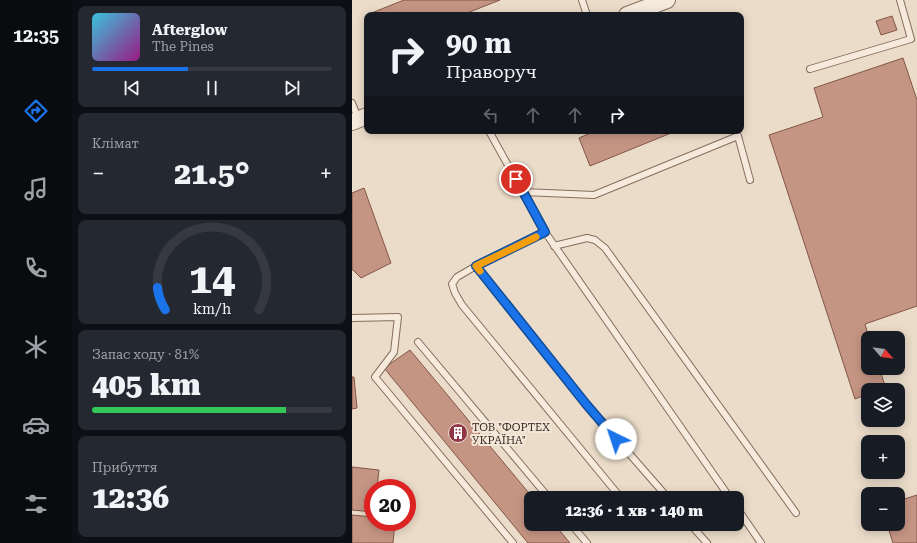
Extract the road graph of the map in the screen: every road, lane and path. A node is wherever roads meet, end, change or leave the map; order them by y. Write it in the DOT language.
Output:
graph roads {
  1 [pos="582,0"];
  2 [pos="667,0"];
  3 [pos="900,0"];
  4 [pos="586,12"];
  5 [pos="635,12"];
  6 [pos="810,69"];
  7 [pos="352,103"];
  8 [pos="359,119"];
  9 [pos="491,134"];
  10 [pos="750,180"];
  11 [pos="523,192"];
  12 [pos="545,232"];
  13 [pos="554,246"];
  14 [pos="476,266"];
  15 [pos="352,318"];
  16 [pos="418,342"];
  17 [pos="543,491"];
  18 [pos="615,491"];
  19 [pos="662,491"];
  20 [pos="725,491"];
  21 [pos="796,513"];
  22 [pos="744,518"];
  23 [pos="577,531"];
  24 [pos="696,531"];
  25 [pos="513,543"];
  26 [pos="587,543"];
  27 [pos="707,543"];
  28 [pos="761,543"];
  1 -- 4 [label="lane"];
  2 -- 5 [label="street"];
  3 -- 6 [label="lane"];
  7 -- 8 [label="lane"];
  9 -- 11 [label="lane"];
  10 -- 11 [label="lane"];
  11 -- 12 [label="lane"];
  12 -- 13 [label="lane"];
  12 -- 14 [label="lane"];
  13 -- 20 [label="lane"];
  13 -- 21 [label="lane"];
  14 -- 18 [label="lane"];
  14 -- 19 [label="lane"];
  15 -- 25 [label="lane"];
  16 -- 17 [label="lane"];
  22 -- 28 [label="lane"];
  23 -- 26 [label="lane"];
  24 -- 27 [label="lane"];
}
